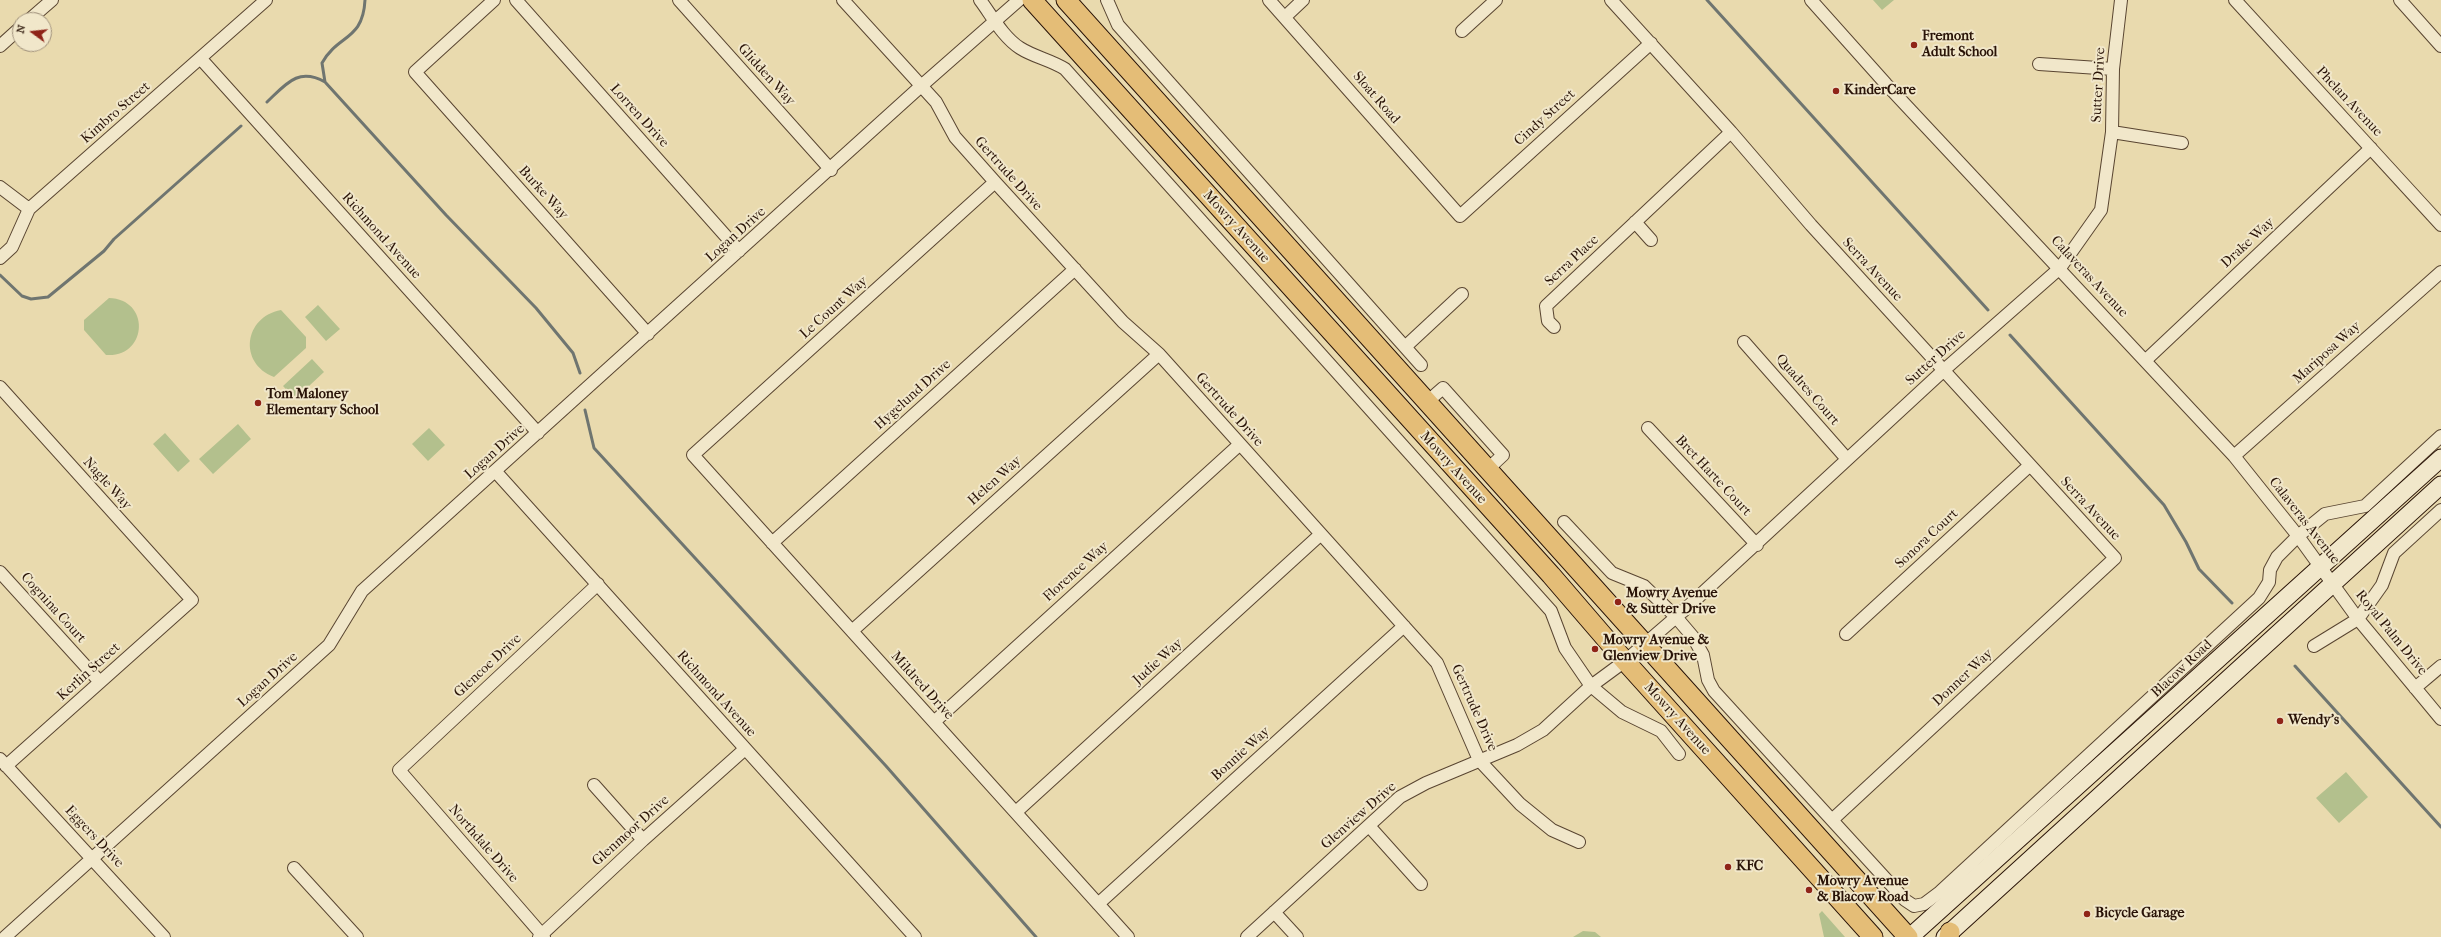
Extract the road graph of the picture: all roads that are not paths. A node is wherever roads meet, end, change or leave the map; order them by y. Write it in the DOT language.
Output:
graph roads {
  1 [pos="52,0"];
  2 [pos="266,0"];
  3 [pos="494,0"];
  4 [pos="516,0"];
  5 [pos="679,0"];
  6 [pos="843,0"];
  7 [pos="980,0"];
  8 [pos="1019,0"];
  9 [pos="1032,0"];
  10 [pos="1066,0"];
  11 [pos="1107,0"];
  12 [pos="1269,0"];
  13 [pos="1303,0"];
  14 [pos="1496,0"];
  15 [pos="1611,0"];
  16 [pos="1811,0"];
  17 [pos="2121,0"];
  18 [pos="2235,0"];
  19 [pos="2400,0"];
  20 [pos="38,12"];
  21 [pos="1285,17"];
  22 [pos="996,22"];
  23 [pos="1462,31"];
  24 [pos="12,35"];
  25 [pos="1651,43"];
  26 [pos="0,46"];
  27 [pos="2441,46"];
  28 [pos="201,58"];
  29 [pos="2039,64"];
  30 [pos="2113,69"];
  31 [pos="920,87"];
  32 [pos="1731,132"];
  33 [pos="2112,132"];
  34 [pos="2182,142"];
  35 [pos="2371,148"];
  36 [pos="831,170"];
  37 [pos="994,182"];
  38 [pos="0,187"];
  39 [pos="29,209"];
  40 [pos="1460,216"];
  41 [pos="1635,222"];
  42 [pos="2441,225"];
  43 [pos="1651,240"];
  44 [pos="739,251"];
  45 [pos="0,258"];
  46 [pos="2060,268"];
  47 [pos="1075,269"];
  48 [pos="2441,272"];
  49 [pos="1462,294"];
  50 [pos="1554,327"];
  51 [pos="648,334"];
  52 [pos="1744,342"];
  53 [pos="1405,347"];
  54 [pos="1159,354"];
  55 [pos="2146,360"];
  56 [pos="1421,365"];
  57 [pos="1944,370"];
  58 [pos="0,387"];
  59 [pos="1648,428"];
  60 [pos="538,433"];
  61 [pos="2441,436"];
  62 [pos="1239,445"];
  63 [pos="693,455"];
  64 [pos="2234,456"];
  65 [pos="2441,458"];
  66 [pos="1847,459"];
  67 [pos="2029,466"];
  68 [pos="496,472"];
  69 [pos="2441,485"];
  70 [pos="2441,510"];
  71 [pos="1564,522"];
  72 [pos="1321,534"];
  73 [pos="2298,536"];
  74 [pos="772,542"];
  75 [pos="1757,545"];
  76 [pos="2115,558"];
  77 [pos="2322,567"];
  78 [pos="0,572"];
  79 [pos="598,584"];
  80 [pos="2333,584"];
  81 [pos="192,600"];
  82 [pos="1676,617"];
  83 [pos="2358,619"];
  84 [pos="1404,626"];
  85 [pos="852,631"];
  86 [pos="1846,634"];
  87 [pos="1645,644"];
  88 [pos="2314,646"];
  89 [pos="1625,661"];
  90 [pos="2441,666"];
  91 [pos="100,682"];
  92 [pos="1591,686"];
  93 [pos="2415,688"];
  94 [pos="2441,719"];
  95 [pos="934,722"];
  96 [pos="745,749"];
  97 [pos="1679,754"];
  98 [pos="1479,760"];
  99 [pos="3,762"];
  100 [pos="399,770"];
  101 [pos="594,785"];
  102 [pos="1016,812"];
  103 [pos="1832,820"];
  104 [pos="1369,826"];
  105 [pos="643,840"];
  106 [pos="1579,842"];
  107 [pos="93,858"];
  108 [pos="294,868"];
  109 [pos="1421,884"];
  110 [pos="1098,904"];
  111 [pos="1274,912"];
  112 [pos="1862,930"];
  113 [pos="1948,935"];
  114 [pos="542,936"];
  115 [pos="5,937"];
  116 [pos="164,937"];
  117 [pos="357,937"];
  118 [pos="915,937"];
  119 [pos="1128,937"];
  120 [pos="1247,937"];
  121 [pos="1297,937"];
  122 [pos="1873,937"];
  123 [pos="1909,937"];
  1 -- 20 [label="street"];
  2 -- 28 [label="street, Kimbro Street"];
  3 -- 51 [label="street, Burke Way"];
  4 -- 44 [label="street, Lorren Drive"];
  5 -- 36 [label="street, Glidden Way"];
  6 -- 31 [label="street, Gertrude Drive"];
  7 -- 22 [label="street, Mowry Avenue"];
  8 -- 22 [label="street, Logan Drive"];
  9 -- 89 [label="main road, Mowry Avenue"];
  10 -- 87 [label="main road, Mowry Avenue"];
  11 -- 53 [label="street"];
  12 -- 21 [label="street, Sloat Road"];
  13 -- 21 [label="street"];
  14 -- 23 [label="street"];
  15 -- 25 [label="street, Serra Avenue"];
  16 -- 46 [label="street, Calaveras Avenue"];
  17 -- 30 [label="street, Sutter Drive"];
  18 -- 35 [label="street, Phelan Avenue"];
  19 -- 27 [label="street"];
  21 -- 40 [label="street, Sloat Road"];
  22 -- 31 [label="street, Logan Drive"];
  22 -- 92 [label="street, Mowry Avenue"];
  24 -- 26 [label="street"];
  25 -- 32 [label="street, Serra Avenue"];
  25 -- 40 [label="street, Cindy Street"];
  28 -- 39 [label="street, Kimbro Street"];
  28 -- 60 [label="street, Richmond Avenue"];
  29 -- 30 [label="street"];
  30 -- 33 [label="street, Sutter Drive"];
  31 -- 36 [label="street, Logan Drive"];
  31 -- 37 [label="street, Gertrude Drive"];
  32 -- 41 [label="street, Serra Place"];
  32 -- 57 [label="street, Serra Avenue"];
  33 -- 34 [label="street"];
  33 -- 46 [label="street, Sutter Drive"];
  35 -- 42 [label="street, Phelan Avenue"];
  35 -- 55 [label="street, Drake Way"];
  36 -- 44 [label="street, Logan Drive"];
  37 -- 47 [label="street, Gertrude Drive"];
  37 -- 63 [label="street, Le Count Way"];
  38 -- 39 [label="street"];
  39 -- 45 [label="street, Kimbro Street"];
  41 -- 43 [label="street"];
  41 -- 50 [label="street, Serra Place"];
  44 -- 51 [label="street, Logan Drive"];
  46 -- 55 [label="street, Calaveras Avenue"];
  46 -- 57 [label="street, Sutter Drive"];
  47 -- 54 [label="street, Gertrude Drive"];
  47 -- 74 [label="street, Hygelund Drive"];
  48 -- 64 [label="street, Mariposa Way"];
  49 -- 53 [label="street"];
  51 -- 60 [label="street, Logan Drive"];
  52 -- 66 [label="street, Quadres Court"];
  53 -- 56 [label="street"];
  54 -- 62 [label="street, Gertrude Drive"];
  54 -- 85 [label="street, Helen Way"];
  55 -- 64 [label="street, Calaveras Avenue"];
  57 -- 66 [label="street, Sutter Drive"];
  57 -- 67 [label="street, Serra Avenue"];
  58 -- 81 [label="street, Nagle Way"];
  59 -- 75 [label="street, Bret Harte Court"];
  60 -- 68 [label="street, Logan Drive"];
  61 -- 73 [label="street, Blacow Road"];
  62 -- 72 [label="street, Gertrude Drive"];
  62 -- 95 [label="street, Florence Way"];
  63 -- 74 [label="street, Mildred Drive"];
  64 -- 73 [label="street, Calaveras Avenue"];
  65 -- 77 [label="main road, Blacow Road"];
  66 -- 75 [label="street, Sutter Drive"];
  67 -- 76 [label="street, Serra Avenue"];
  67 -- 86 [label="street, Sonora Court"];
  68 -- 79 [label="street, Richmond Avenue"];
  68 -- 107 [label="street, Logan Drive"];
  69 -- 80 [label="main road"];
  70 -- 83 [label="street"];
  71 -- 82 [label="street"];
  72 -- 84 [label="street, Gertrude Drive"];
  72 -- 102 [label="street, Judie Way"];
  73 -- 77 [label="street, Calaveras Avenue"];
  73 -- 103 [label="street, Blacow Road"];
  74 -- 85 [label="street, Mildred Drive"];
  75 -- 82 [label="street, Sutter Drive"];
  76 -- 103 [label="street, Donner Way"];
  77 -- 80 [label="street, Calaveras Avenue"];
  77 -- 123 [label="main road, Blacow Road"];
  78 -- 91 [label="street, Cognina Court"];
  79 -- 96 [label="street, Richmond Avenue"];
  79 -- 100 [label="street, Glencoe Drive"];
  80 -- 83 [label="street, Royal Palm Drive"];
  80 -- 113 [label="main road"];
  81 -- 91 [label="street, Kerlin Street"];
  82 -- 87 [label="street, Sutter Drive"];
  82 -- 103 [label="street"];
  83 -- 88 [label="street"];
  83 -- 93 [label="street, Royal Palm Drive"];
  84 -- 98 [label="street, Gertrude Drive"];
  84 -- 110 [label="street, Bonnie Way"];
  85 -- 95 [label="street, Mildred Drive"];
  87 -- 89 [label="street, Sutter Drive"];
  87 -- 123 [label="main road, Mowry Avenue"];
  89 -- 92 [label="street, Glenview Drive"];
  89 -- 112 [label="main road, Mowry Avenue"];
  90 -- 93 [label="street"];
  91 -- 99 [label="street, Kerlin Street"];
  92 -- 97 [label="street, Mowry Avenue"];
  92 -- 98 [label="street, Glenview Drive"];
  93 -- 94 [label="street, Royal Palm Drive"];
  95 -- 102 [label="street, Mildred Drive"];
  96 -- 105 [label="street, Glenmoor Drive"];
  96 -- 118 [label="street, Richmond Avenue"];
  98 -- 104 [label="street, Glenview Drive"];
  98 -- 106 [label="street, Gertrude Drive"];
  99 -- 107 [label="street, Eggers Drive"];
  100 -- 114 [label="street, Northdale Drive"];
  101 -- 105 [label="street"];
  102 -- 110 [label="street, Mildred Drive"];
  104 -- 109 [label="street"];
  104 -- 111 [label="street, Glenview Drive"];
  105 -- 114 [label="street, Glenmoor Drive"];
  107 -- 115 [label="street, Logan Drive"];
  107 -- 116 [label="street, Eggers Drive"];
  108 -- 117 [label="street"];
  110 -- 119 [label="street, Mildred Drive"];
  111 -- 120 [label="street, Glenview Drive"];
  111 -- 121 [label="street"];
  112 -- 122 [label="main road, Mowry Avenue"];
}
